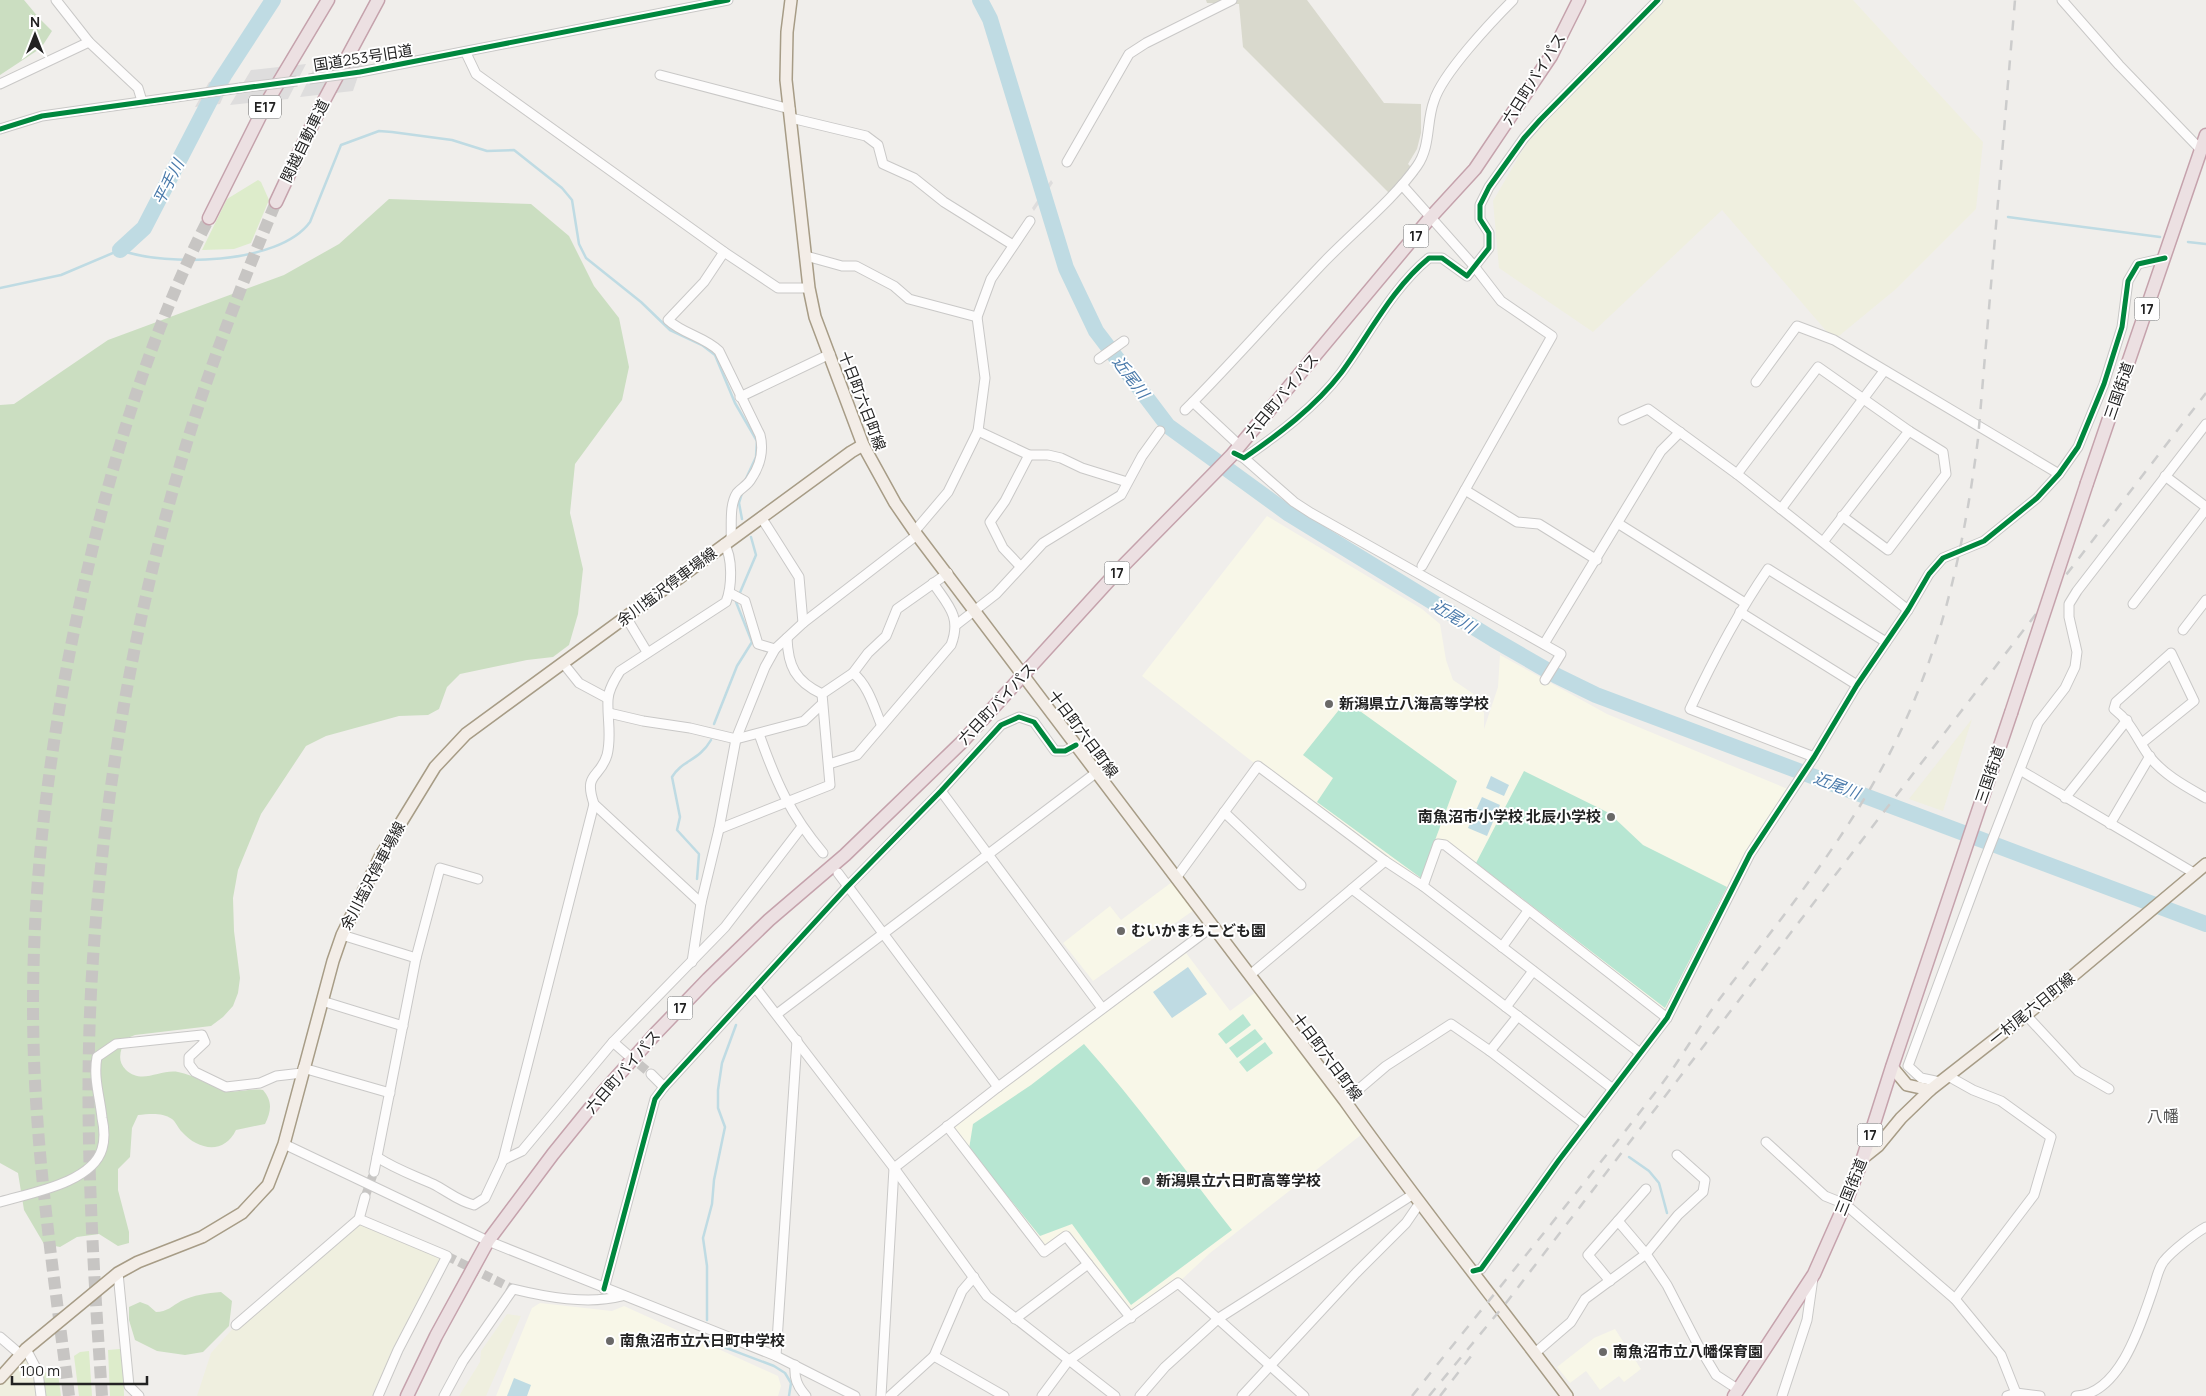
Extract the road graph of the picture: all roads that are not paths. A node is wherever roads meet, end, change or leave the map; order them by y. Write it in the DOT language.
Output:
graph roads {
  1 [pos="56,0"];
  2 [pos="328,0"];
  3 [pos="378,0"];
  4 [pos="728,0"];
  5 [pos="791,0"];
  6 [pos="1232,0"];
  7 [pos="1513,0"];
  8 [pos="1579,0"];
  9 [pos="1658,0"];
  10 [pos="2062,0"];
  11 [pos="90,42"];
  12 [pos="466,53"];
  13 [pos="660,75"];
  14 [pos="0,84"];
  15 [pos="142,101"];
  16 [pos="791,113"];
  17 [pos="0,129"];
  18 [pos="2206,135"];
  19 [pos="2201,150"];
  20 [pos="1067,162"];
  21 [pos="2201,166"];
  22 [pos="1402,185"];
  23 [pos="276,202"];
  24 [pos="209,218"];
  25 [pos="1430,218"];
  26 [pos="1030,221"];
  27 [pos="1013,245"];
  28 [pos="724,252"];
  29 [pos="806,256"];
  30 [pos="2165,258"];
  31 [pos="1474,266"];
  32 [pos="809,288"];
  33 [pos="977,317"];
  34 [pos="1124,341"];
  35 [pos="830,354"];
  36 [pos="1100,359"];
  37 [pos="1884,371"];
  38 [pos="1756,382"];
  39 [pos="740,397"];
  40 [pos="1864,399"];
  41 [pos="1193,402"];
  42 [pos="1185,410"];
  43 [pos="1623,420"];
  44 [pos="2206,424"];
  45 [pos="978,431"];
  46 [pos="1160,431"];
  47 [pos="1909,431"];
  48 [pos="1680,432"];
  49 [pos="863,445"];
  50 [pos="1237,454"];
  51 [pos="1029,455"];
  52 [pos="1737,474"];
  53 [pos="2059,474"];
  54 [pos="2165,476"];
  55 [pos="1128,482"];
  56 [pos="1465,490"];
  57 [pos="2206,508"];
  58 [pos="1781,509"];
  59 [pos="1842,516"];
  60 [pos="761,517"];
  61 [pos="1619,524"];
  62 [pos="916,533"];
  63 [pos="727,542"];
  64 [pos="1823,542"];
  65 [pos="1596,560"];
  66 [pos="1020,566"];
  67 [pos="1422,566"];
  68 [pos="948,574"];
  69 [pos="933,583"];
  70 [pos="730,593"];
  71 [pos="2206,600"];
  72 [pos="1745,603"];
  73 [pos="2132,604"];
  74 [pos="1908,610"];
  75 [pos="975,611"];
  76 [pos="1740,612"];
  77 [pos="626,617"];
  78 [pos="803,623"];
  79 [pos="956,625"];
  80 [pos="2182,630"];
  81 [pos="787,638"];
  82 [pos="1886,642"];
  83 [pos="1544,644"];
  84 [pos="775,649"];
  85 [pos="647,652"];
  86 [pos="563,663"];
  87 [pos="853,673"];
  88 [pos="1024,677"];
  89 [pos="1546,678"];
  90 [pos="1857,685"];
  91 [pos="607,698"];
  92 [pos="822,699"];
  93 [pos="609,713"];
  94 [pos="2127,720"];
  95 [pos="881,724"];
  96 [pos="760,734"];
  97 [pos="736,739"];
  98 [pos="2142,743"];
  99 [pos="1076,744"];
  100 [pos="2150,756"];
  101 [pos="1814,757"];
  102 [pos="829,764"];
  103 [pos="2020,770"];
  104 [pos="1097,772"];
  105 [pos="941,791"];
  106 [pos="2065,798"];
  107 [pos="2206,798"];
  108 [pos="594,804"];
  109 [pos="787,804"];
  110 [pos="1224,812"];
  111 [pos="2110,824"];
  112 [pos="802,828"];
  113 [pos="719,829"];
  114 [pos="823,853"];
  115 [pos="988,854"];
  116 [pos="1385,861"];
  117 [pos="2206,864"];
  118 [pos="838,873"];
  119 [pos="2194,874"];
  120 [pos="1176,878"];
  121 [pos="478,879"];
  122 [pos="1301,885"];
  123 [pos="847,886"];
  124 [pos="1423,886"];
  125 [pos="1352,889"];
  126 [pos="701,903"];
  127 [pos="1528,911"];
  128 [pos="1213,926"];
  129 [pos="883,934"];
  130 [pos="342,935"];
  131 [pos="1502,947"];
  132 [pos="416,958"];
  133 [pos="692,962"];
  134 [pos="1533,971"];
  135 [pos="1250,976"];
  136 [pos="755,986"];
  137 [pos="322,1001"];
  138 [pos="1506,1007"];
  139 [pos="1102,1008"];
  140 [pos="777,1014"];
  141 [pos="2026,1015"];
  142 [pos="1518,1016"];
  143 [pos="1667,1018"];
  144 [pos="403,1026"];
  145 [pos="797,1040"];
  146 [pos="613,1042"];
  147 [pos="1490,1051"];
  148 [pos="1640,1053"];
  149 [pos="629,1056"];
  150 [pos="1892,1067"];
  151 [pos="303,1070"];
  152 [pos="651,1074"];
  153 [pos="1944,1079"];
  154 [pos="998,1087"];
  155 [pos="664,1088"];
  156 [pos="1613,1089"];
  157 [pos="2110,1089"];
  158 [pos="1930,1090"];
  159 [pos="390,1093"];
  160 [pos="1345,1101"];
  161 [pos="1586,1125"];
  162 [pos="947,1126"];
  163 [pos="1766,1142"];
  164 [pos="284,1144"];
  165 [pos="1677,1155"];
  166 [pos="377,1157"];
  167 [pos="1863,1158"];
  168 [pos="503,1160"];
  169 [pos="894,1168"];
  170 [pos="374,1172"];
  171 [pos="1646,1188"];
  172 [pos="365,1197"];
  173 [pos="1416,1199"];
  174 [pos="0,1202"];
  175 [pos="1845,1204"];
  176 [pos="359,1218"];
  177 [pos="1618,1221"];
  178 [pos="2206,1227"];
  179 [pos="488,1241"];
  180 [pos="1646,1254"];
  181 [pos="1088,1264"];
  182 [pos="1474,1272"];
  183 [pos="118,1273"];
  184 [pos="1814,1274"];
  185 [pos="974,1277"];
  186 [pos="1610,1281"];
  187 [pos="604,1289"];
  188 [pos="622,1296"];
  189 [pos="1955,1299"];
  190 [pos="1131,1318"];
  191 [pos="1220,1318"];
  192 [pos="1014,1319"];
  193 [pos="236,1325"];
  194 [pos="0,1337"];
  195 [pos="24,1352"];
  196 [pos="1535,1353"];
  197 [pos="776,1356"];
  198 [pos="934,1356"];
  199 [pos="1068,1361"];
  200 [pos="795,1365"];
  201 [pos="1270,1365"];
  202 [pos="0,1378"];
  203 [pos="1736,1393"];
  204 [pos="2016,1393"];
  205 [pos="41,1396"];
  206 [pos="139,1396"];
  207 [pos="378,1396"];
  208 [pos="407,1396"];
  209 [pos="444,1396"];
  210 [pos="806,1396"];
  211 [pos="855,1396"];
  212 [pos="881,1396"];
  213 [pos="890,1396"];
  214 [pos="1004,1396"];
  215 [pos="1042,1396"];
  216 [pos="1115,1396"];
  217 [pos="1140,1396"];
  218 [pos="1242,1396"];
  219 [pos="1304,1396"];
  220 [pos="1567,1396"];
  221 [pos="1782,1396"];
  222 [pos="2007,1396"];
  223 [pos="2040,1396"];
  224 [pos="2076,1396"];
  1 -- 11 [label="street"];
  2 -- 24 [label="highway, E17"];
  3 -- 23 [label="highway, 関越自動車道"];
  4 -- 12 [label="street, 国道253号旧道"];
  5 -- 16 [label="main road, 十日町六日町線"];
  6 -- 20 [label="street"];
  7 -- 22 [label="street"];
  8 -- 25 [label="highway, 六日町バイパス / 17"];
  9 -- 31 [label="street"];
  10 -- 19 [label="street"];
  11 -- 14 [label="street"];
  11 -- 15 [label="street"];
  12 -- 15 [label="street, 国道253号旧道, bridge"];
  12 -- 28 [label="street"];
  13 -- 16 [label="street"];
  15 -- 17 [label="street, 国道253号旧道"];
  16 -- 27 [label="street"];
  16 -- 29 [label="main road, 十日町六日町線"];
  18 -- 19 [label="highway, 三国街道 / 17"];
  19 -- 21 [label="highway, 三国街道 / 17"];
  21 -- 30 [label="highway, 三国街道 / 17"];
  22 -- 25 [label="street"];
  22 -- 41 [label="street"];
  25 -- 31 [label="street"];
  25 -- 50 [label="highway, 六日町バイパス / 17"];
  26 -- 27 [label="street"];
  27 -- 33 [label="street"];
  28 -- 32 [label="street"];
  28 -- 39 [label="street"];
  29 -- 32 [label="main road, 十日町六日町線"];
  29 -- 33 [label="street"];
  30 -- 53 [label="street"];
  30 -- 150 [label="highway, 三国街道 / 17, bridge"];
  31 -- 50 [label="street"];
  31 -- 56 [label="street"];
  32 -- 35 [label="main road, 十日町六日町線"];
  33 -- 45 [label="street"];
  34 -- 36 [label="street"];
  35 -- 39 [label="street"];
  35 -- 49 [label="main road, 十日町六日町線"];
  37 -- 38 [label="street"];
  37 -- 40 [label="street"];
  37 -- 53 [label="street"];
  39 -- 63 [label="street"];
  40 -- 47 [label="street"];
  40 -- 52 [label="street"];
  40 -- 58 [label="street"];
  41 -- 42 [label="street"];
  41 -- 50 [label="street"];
  43 -- 48 [label="street"];
  44 -- 54 [label="street"];
  45 -- 51 [label="street"];
  45 -- 62 [label="street"];
  46 -- 55 [label="street"];
  47 -- 59 [label="street"];
  47 -- 59 [label="street"];
  48 -- 52 [label="street"];
  48 -- 61 [label="street"];
  49 -- 60 [label="main road, 余川塩沢停車場線"];
  49 -- 62 [label="main road, 十日町六日町線"];
  50 -- 83 [label="street"];
  50 -- 88 [label="highway, 六日町バイパス / 17"];
  51 -- 55 [label="street"];
  51 -- 66 [label="street"];
  52 -- 58 [label="street"];
  53 -- 74 [label="street"];
  54 -- 57 [label="street"];
  54 -- 103 [label="street"];
  55 -- 66 [label="street"];
  56 -- 65 [label="street"];
  56 -- 67 [label="street"];
  57 -- 73 [label="street"];
  58 -- 64 [label="street"];
  59 -- 64 [label="street"];
  60 -- 63 [label="main road, 余川塩沢停車場線"];
  60 -- 78 [label="street"];
  61 -- 65 [label="street"];
  61 -- 72 [label="street"];
  62 -- 68 [label="main road, 十日町六日町線"];
  62 -- 78 [label="street"];
  63 -- 70 [label="street"];
  63 -- 77 [label="main road, 余川塩沢停車場線"];
  64 -- 74 [label="street"];
  65 -- 83 [label="street"];
  66 -- 75 [label="street"];
  68 -- 69 [label="street"];
  68 -- 75 [label="main road, 十日町六日町線"];
  69 -- 79 [label="street"];
  69 -- 87 [label="street"];
  70 -- 84 [label="street"];
  70 -- 85 [label="street"];
  71 -- 80 [label="street"];
  72 -- 76 [label="street"];
  72 -- 82 [label="street"];
  74 -- 82 [label="street"];
  75 -- 79 [label="street"];
  75 -- 88 [label="main road, 十日町六日町線"];
  76 -- 90 [label="street"];
  76 -- 101 [label="street"];
  77 -- 85 [label="street"];
  77 -- 86 [label="main road, 余川塩沢停車場線"];
  78 -- 81 [label="street"];
  79 -- 95 [label="street"];
  81 -- 84 [label="street"];
  81 -- 92 [label="street"];
  82 -- 90 [label="street"];
  83 -- 89 [label="street"];
  84 -- 97 [label="street"];
  85 -- 91 [label="street"];
  86 -- 91 [label="street"];
  86 -- 130 [label="main road, 余川塩沢停車場線"];
  87 -- 92 [label="street"];
  87 -- 95 [label="street"];
  88 -- 99 [label="main road, 十日町六日町線"];
  88 -- 179 [label="highway, 六日町バイパス / 17"];
  90 -- 101 [label="street"];
  91 -- 93 [label="street"];
  92 -- 96 [label="street"];
  92 -- 102 [label="street"];
  93 -- 97 [label="street"];
  93 -- 108 [label="street"];
  94 -- 98 [label="street"];
  94 -- 98 [label="street"];
  94 -- 106 [label="street"];
  95 -- 102 [label="street"];
  96 -- 97 [label="street"];
  96 -- 109 [label="street"];
  97 -- 113 [label="street"];
  98 -- 100 [label="street"];
  99 -- 104 [label="main road, 十日町六日町線"];
  99 -- 105 [label="street"];
  100 -- 107 [label="street"];
  100 -- 111 [label="street"];
  101 -- 143 [label="street"];
  102 -- 109 [label="street"];
  103 -- 106 [label="street"];
  103 -- 153 [label="street"];
  104 -- 115 [label="street"];
  104 -- 120 [label="main road, 十日町六日町線"];
  105 -- 115 [label="street"];
  105 -- 123 [label="street"];
  106 -- 111 [label="street"];
  108 -- 126 [label="street"];
  108 -- 168 [label="street"];
  109 -- 112 [label="street"];
  109 -- 113 [label="street"];
  110 -- 116 [label="street"];
  110 -- 120 [label="street"];
  110 -- 122 [label="street"];
  111 -- 119 [label="street"];
  112 -- 114 [label="street"];
  112 -- 133 [label="street"];
  113 -- 126 [label="street"];
  115 -- 129 [label="street"];
  115 -- 139 [label="street"];
  116 -- 124 [label="street"];
  116 -- 125 [label="street"];
  117 -- 119 [label="main road, 一村尾六日町線"];
  118 -- 123 [label="street"];
  119 -- 141 [label="main road, 一村尾六日町線"];
  120 -- 128 [label="main road, 十日町六日町線"];
  121 -- 132 [label="street"];
  123 -- 129 [label="street"];
  123 -- 136 [label="street"];
  124 -- 127 [label="street"];
  124 -- 131 [label="street"];
  125 -- 135 [label="street"];
  125 -- 138 [label="street"];
  126 -- 133 [label="street"];
  127 -- 131 [label="street"];
  127 -- 143 [label="street"];
  128 -- 135 [label="main road, 十日町六日町線"];
  128 -- 139 [label="street"];
  129 -- 140 [label="street"];
  129 -- 154 [label="street"];
  130 -- 132 [label="street"];
  130 -- 137 [label="main road, 余川塩沢停車場線"];
  131 -- 134 [label="street"];
  132 -- 144 [label="street"];
  133 -- 146 [label="street"];
  134 -- 138 [label="street"];
  134 -- 148 [label="street"];
  135 -- 160 [label="main road, 十日町六日町線"];
  136 -- 140 [label="street"];
  136 -- 155 [label="street"];
  137 -- 144 [label="street"];
  137 -- 151 [label="main road, 余川塩沢停車場線"];
  138 -- 142 [label="street"];
  139 -- 154 [label="street"];
  140 -- 145 [label="street"];
  141 -- 153 [label="main road, 一村尾六日町線"];
  141 -- 157 [label="street"];
  142 -- 147 [label="street"];
  142 -- 156 [label="street"];
  143 -- 148 [label="street"];
  144 -- 159 [label="street"];
  145 -- 169 [label="street"];
  145 -- 197 [label="street"];
  146 -- 149 [label="street"];
  146 -- 168 [label="street"];
  147 -- 160 [label="street"];
  147 -- 161 [label="street"];
  148 -- 156 [label="street"];
  150 -- 158 [label="main road"];
  150 -- 167 [label="highway, 三国街道 / 17"];
  151 -- 159 [label="street"];
  151 -- 164 [label="main road, 余川塩沢停車場線"];
  151 -- 174 [label="street"];
  152 -- 155 [label="street"];
  153 -- 158 [label="main road, 一村尾六日町線"];
  153 -- 189 [label="street"];
  154 -- 162 [label="street"];
  155 -- 187 [label="street"];
  156 -- 161 [label="street"];
  158 -- 167 [label="main road, 一村尾六日町線"];
  159 -- 166 [label="street"];
  160 -- 173 [label="main road, 十日町六日町線"];
  161 -- 182 [label="street"];
  162 -- 169 [label="street"];
  162 -- 181 [label="street"];
  163 -- 175 [label="street"];
  164 -- 179 [label="street"];
  164 -- 183 [label="main road, 余川塩沢停車場線"];
  165 -- 180 [label="street"];
  166 -- 168 [label="street"];
  166 -- 170 [label="street"];
  167 -- 175 [label="highway, 三国街道 / 17"];
  169 -- 185 [label="street"];
  169 -- 212 [label="street"];
  171 -- 177 [label="street"];
  172 -- 176 [label="street"];
  173 -- 182 [label="main road, 十日町六日町線"];
  173 -- 191 [label="street"];
  173 -- 201 [label="street"];
  175 -- 184 [label="highway, 三国街道 / 17"];
  175 -- 189 [label="street"];
  176 -- 193 [label="street"];
  176 -- 207 [label="street"];
  177 -- 180 [label="street"];
  177 -- 186 [label="street"];
  178 -- 224 [label="street"];
  179 -- 187 [label="street"];
  179 -- 208 [label="highway, 六日町バイパス / 17"];
  180 -- 186 [label="street"];
  180 -- 203 [label="street"];
  181 -- 190 [label="street"];
  181 -- 192 [label="street"];
  182 -- 196 [label="main road, 十日町六日町線"];
  183 -- 195 [label="main road, 余川塩沢停車場線"];
  183 -- 206 [label="street"];
  184 -- 203 [label="highway, 三国街道 / 17"];
  184 -- 221 [label="street"];
  185 -- 192 [label="street"];
  185 -- 198 [label="street"];
  186 -- 196 [label="street"];
  187 -- 188 [label="street"];
  188 -- 197 [label="street"];
  188 -- 209 [label="street"];
  189 -- 204 [label="street"];
  190 -- 191 [label="street"];
  190 -- 199 [label="street"];
  191 -- 201 [label="street"];
  191 -- 217 [label="street"];
  192 -- 199 [label="street"];
  194 -- 195 [label="street"];
  195 -- 202 [label="main road, 余川塩沢停車場線"];
  195 -- 205 [label="street"];
  196 -- 220 [label="main road, 十日町六日町線"];
  197 -- 200 [label="street"];
  198 -- 213 [label="street"];
  198 -- 214 [label="street"];
  199 -- 215 [label="street"];
  199 -- 216 [label="street"];
  200 -- 210 [label="street"];
  200 -- 211 [label="street"];
  201 -- 218 [label="street"];
  201 -- 219 [label="street"];
  204 -- 222 [label="street"];
  204 -- 223 [label="street"];
}
